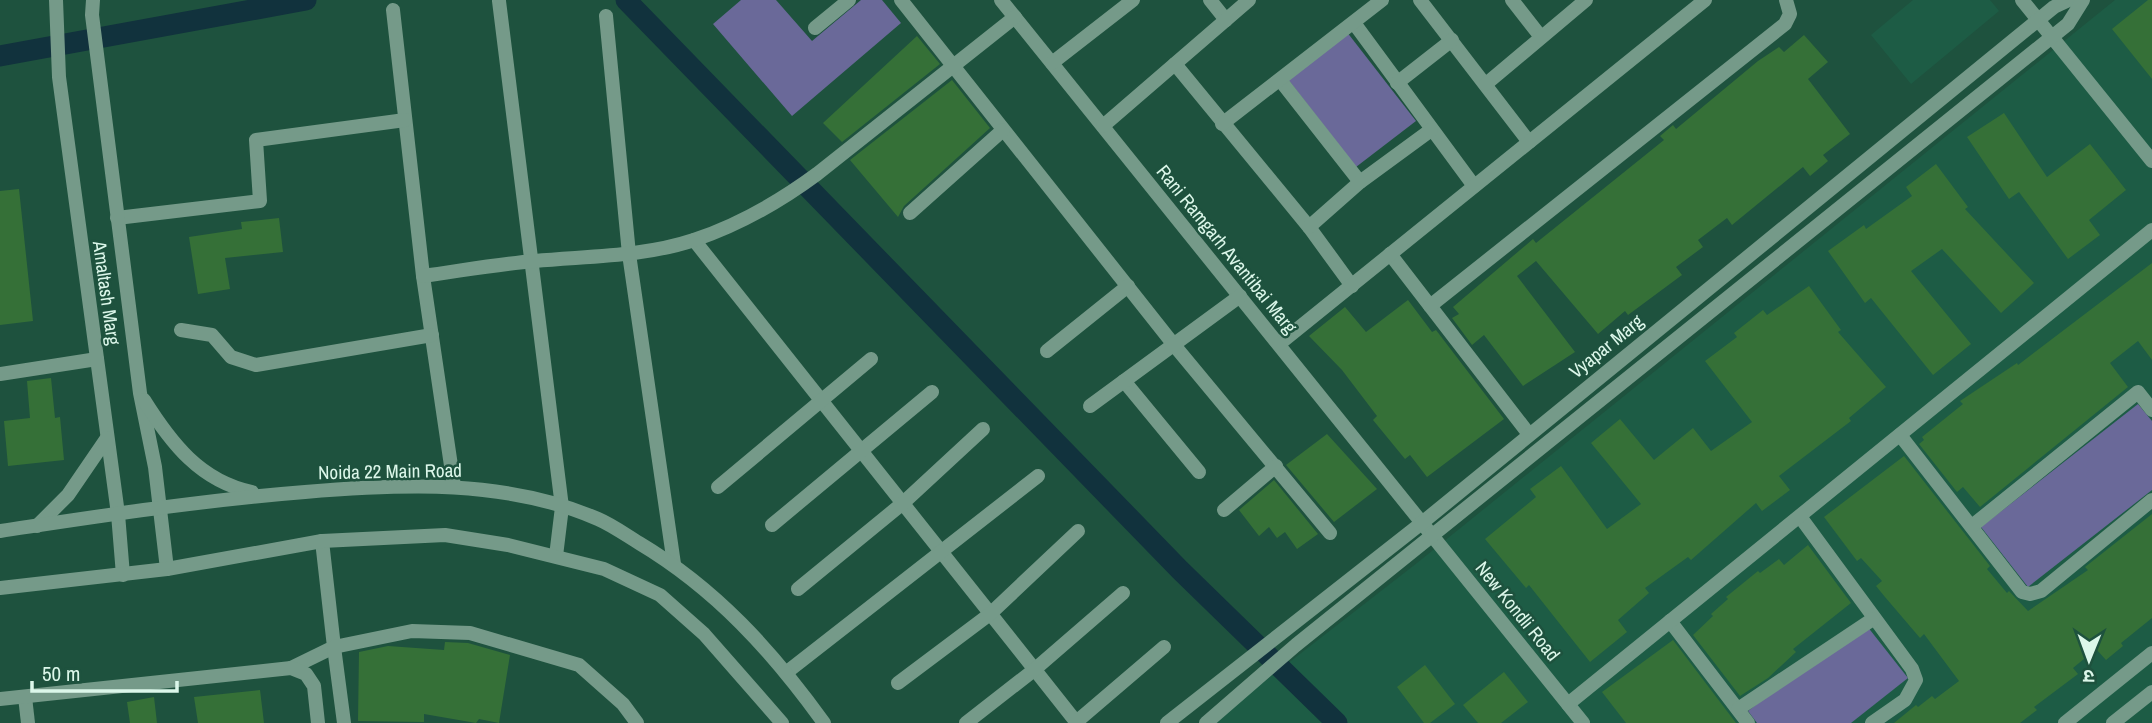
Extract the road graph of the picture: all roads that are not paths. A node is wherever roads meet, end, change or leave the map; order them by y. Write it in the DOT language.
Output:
graph roads {
  1 [pos="56,0"];
  2 [pos="849,0"];
  3 [pos="901,0"];
  4 [pos="1132,0"];
  5 [pos="1210,0"];
  6 [pos="1249,0"];
  7 [pos="1382,0"];
  8 [pos="1420,0"];
  9 [pos="1513,0"];
  10 [pos="1586,0"];
  11 [pos="1786,0"];
  12 [pos="2022,0"];
  13 [pos="2069,0"];
  14 [pos="2083,0"];
  15 [pos="499,1"];
  16 [pos="1005,1"];
  17 [pos="1702,1"];
  18 [pos="93,7"];
  19 [pos="393,10"];
  20 [pos="606,16"];
  21 [pos="1015,17"];
  22 [pos="1226,20"];
  23 [pos="2038,21"];
  24 [pos="1354,23"];
  25 [pos="815,28"];
  26 [pos="1541,37"];
  27 [pos="2049,37"];
  28 [pos="1452,40"];
  29 [pos="1052,63"];
  30 [pos="1175,64"];
  31 [pos="954,66"];
  32 [pos="1280,80"];
  33 [pos="1397,83"];
  34 [pos="1486,84"];
  35 [pos="405,120"];
  36 [pos="1222,124"];
  37 [pos="1103,126"];
  38 [pos="1003,130"];
  39 [pos="1431,130"];
  40 [pos="1529,142"];
  41 [pos="2152,161"];
  42 [pos="1360,182"];
  43 [pos="1474,186"];
  44 [pos="910,214"];
  45 [pos="117,218"];
  46 [pos="1309,227"];
  47 [pos="2152,230"];
  48 [pos="694,240"];
  49 [pos="629,254"];
  50 [pos="1390,254"];
  51 [pos="532,261"];
  52 [pos="423,276"];
  53 [pos="1128,286"];
  54 [pos="1352,286"];
  55 [pos="1240,296"];
  56 [pos="1430,306"];
  57 [pos="181,330"];
  58 [pos="432,335"];
  59 [pos="1279,344"];
  60 [pos="1174,345"];
  61 [pos="1047,351"];
  62 [pos="97,359"];
  63 [pos="871,359"];
  64 [pos="0,374"];
  65 [pos="1124,381"];
  66 [pos="932,392"];
  67 [pos="140,393"];
  68 [pos="823,401"];
  69 [pos="1090,406"];
  70 [pos="2152,410"];
  71 [pos="983,429"];
  72 [pos="1528,433"];
  73 [pos="1900,435"];
  74 [pos="107,438"];
  75 [pos="859,451"];
  76 [pos="1276,466"];
  77 [pos="1199,472"];
  78 [pos="1038,476"];
  79 [pos="454,486"];
  80 [pos="718,486"];
  81 [pos="265,495"];
  82 [pos="2152,500"];
  83 [pos="903,503"];
  84 [pos="562,507"];
  85 [pos="160,508"];
  86 [pos="1224,510"];
  87 [pos="118,514"];
  88 [pos="1801,518"];
  89 [pos="1423,522"];
  90 [pos="772,525"];
  91 [pos="37,526"];
  92 [pos="1972,526"];
  93 [pos="0,531"];
  94 [pos="1079,531"];
  95 [pos="1330,533"];
  96 [pos="1433,535"];
  97 [pos="323,541"];
  98 [pos="940,555"];
  99 [pos="556,556"];
  100 [pos="674,564"];
  101 [pos="167,569"];
  102 [pos="123,575"];
  103 [pos="0,588"];
  104 [pos="798,589"];
  105 [pos="1123,593"];
  106 [pos="990,614"];
  107 [pos="1873,619"];
  108 [pos="1670,621"];
  109 [pos="334,648"];
  110 [pos="1164,648"];
  111 [pos="2152,653"];
  112 [pos="291,668"];
  113 [pos="1034,670"];
  114 [pos="787,672"];
  115 [pos="898,683"];
  116 [pos="2152,692"];
  117 [pos="25,697"];
  118 [pos="0,699"];
  119 [pos="1568,704"];
  120 [pos="1738,709"];
  121 [pos="28,723"];
  122 [pos="318,723"];
  123 [pos="344,723"];
  124 [pos="637,723"];
  125 [pos="782,723"];
  126 [pos="824,723"];
  127 [pos="966,723"];
  128 [pos="1076,723"];
  129 [pos="1167,723"];
  130 [pos="1206,723"];
  131 [pos="1583,723"];
  132 [pos="1748,723"];
  133 [pos="1872,723"];
  134 [pos="2065,723"];
  135 [pos="2113,723"];
  1 -- 62 [label="street, Amaltash Marg"];
  2 -- 25 [label="street"];
  3 -- 31 [label="street"];
  4 -- 29 [label="street"];
  5 -- 22 [label="street"];
  6 -- 22 [label="street"];
  7 -- 24 [label="street"];
  8 -- 28 [label="street"];
  9 -- 26 [label="street"];
  10 -- 26 [label="street"];
  11 -- 56 [label="street"];
  12 -- 23 [label="street"];
  13 -- 23 [label="street, Vyapar Marg"];
  14 -- 27 [label="street, Vyapar Marg"];
  15 -- 51 [label="street"];
  16 -- 21 [label="street, Rani Ramgarh Avantibai Marg"];
  17 -- 40 [label="street"];
  18 -- 45 [label="street, Amaltash Marg"];
  19 -- 35 [label="street"];
  20 -- 49 [label="street"];
  21 -- 29 [label="street, Rani Ramgarh Avantibai Marg"];
  21 -- 31 [label="street"];
  22 -- 30 [label="street"];
  23 -- 27 [label="street"];
  23 -- 72 [label="street, Vyapar Marg"];
  24 -- 32 [label="street"];
  24 -- 33 [label="street"];
  26 -- 34 [label="street"];
  27 -- 41 [label="street"];
  27 -- 96 [label="street, Vyapar Marg"];
  28 -- 33 [label="street"];
  28 -- 34 [label="street"];
  29 -- 37 [label="street, Rani Ramgarh Avantibai Marg"];
  30 -- 36 [label="street"];
  30 -- 37 [label="street"];
  31 -- 38 [label="street"];
  31 -- 48 [label="street"];
  32 -- 36 [label="street"];
  32 -- 42 [label="street"];
  33 -- 39 [label="street"];
  34 -- 40 [label="street"];
  35 -- 45 [label="street"];
  35 -- 52 [label="street"];
  36 -- 46 [label="street"];
  37 -- 55 [label="street, Rani Ramgarh Avantibai Marg"];
  38 -- 44 [label="street"];
  38 -- 53 [label="street"];
  39 -- 42 [label="street"];
  39 -- 43 [label="street"];
  40 -- 43 [label="street"];
  42 -- 46 [label="street"];
  43 -- 50 [label="street"];
  45 -- 67 [label="street, Amaltash Marg"];
  46 -- 54 [label="street"];
  47 -- 73 [label="street"];
  48 -- 49 [label="street"];
  48 -- 68 [label="street"];
  49 -- 51 [label="street"];
  49 -- 100 [label="street"];
  50 -- 54 [label="street"];
  50 -- 56 [label="street"];
  51 -- 52 [label="street"];
  51 -- 84 [label="street"];
  52 -- 58 [label="street"];
  53 -- 60 [label="street"];
  53 -- 61 [label="street"];
  54 -- 59 [label="street"];
  55 -- 59 [label="street, Rani Ramgarh Avantibai Marg"];
  55 -- 60 [label="street"];
  56 -- 72 [label="street"];
  57 -- 58 [label="street"];
  58 -- 79 [label="street"];
  59 -- 89 [label="street, Rani Ramgarh Avantibai Marg"];
  60 -- 65 [label="street"];
  60 -- 76 [label="street"];
  62 -- 64 [label="street"];
  62 -- 74 [label="street, Amaltash Marg"];
  63 -- 68 [label="street"];
  65 -- 69 [label="street"];
  65 -- 77 [label="street"];
  66 -- 75 [label="street"];
  67 -- 81 [label="street"];
  67 -- 85 [label="street, Amaltash Marg"];
  68 -- 75 [label="street"];
  68 -- 80 [label="street"];
  70 -- 92 [label="street"];
  71 -- 83 [label="street"];
  72 -- 89 [label="street, Vyapar Marg"];
  73 -- 88 [label="street"];
  73 -- 92 [label="street"];
  74 -- 87 [label="street, Amaltash Marg"];
  74 -- 91 [label="street"];
  75 -- 83 [label="street"];
  75 -- 90 [label="street"];
  76 -- 86 [label="street"];
  76 -- 95 [label="street"];
  78 -- 98 [label="street"];
  79 -- 81 [label="street, Noida 22 Main Road"];
  79 -- 84 [label="street, Noida 22 Main Road"];
  81 -- 85 [label="street, Noida 22 Main Road"];
  82 -- 92 [label="street"];
  83 -- 98 [label="street"];
  83 -- 104 [label="street"];
  84 -- 99 [label="street"];
  84 -- 100 [label="street, Noida 22 Main Road"];
  85 -- 87 [label="street, Noida 22 Main Road"];
  85 -- 101 [label="street, Amaltash Marg"];
  87 -- 91 [label="street, Noida 22 Main Road"];
  87 -- 102 [label="street, Amaltash Marg"];
  88 -- 107 [label="street"];
  88 -- 108 [label="street"];
  89 -- 96 [label="street, New Kondli Road"];
  89 -- 129 [label="street, Vyapar Marg"];
  91 -- 93 [label="street, Noida 22 Main Road"];
  94 -- 106 [label="street"];
  96 -- 119 [label="street, New Kondli Road"];
  96 -- 130 [label="street, Vyapar Marg"];
  97 -- 99 [label="street"];
  97 -- 101 [label="street"];
  97 -- 109 [label="street"];
  98 -- 106 [label="street"];
  98 -- 114 [label="street"];
  99 -- 125 [label="street"];
  100 -- 114 [label="street, Noida 22 Main Road"];
  101 -- 102 [label="street"];
  102 -- 103 [label="street"];
  105 -- 113 [label="street"];
  106 -- 113 [label="street"];
  106 -- 115 [label="street"];
  107 -- 120 [label="street"];
  107 -- 133 [label="street"];
  108 -- 119 [label="street"];
  108 -- 120 [label="street"];
  109 -- 112 [label="street"];
  109 -- 123 [label="street"];
  109 -- 124 [label="street"];
  110 -- 128 [label="street"];
  111 -- 134 [label="street"];
  112 -- 117 [label="street"];
  112 -- 122 [label="street"];
  113 -- 127 [label="street"];
  113 -- 128 [label="street"];
  114 -- 126 [label="street, Noida 22 Main Road"];
  116 -- 135 [label="street"];
  117 -- 118 [label="street"];
  117 -- 121 [label="street"];
  119 -- 131 [label="street, New Kondli Road"];
  120 -- 132 [label="street"];
}
